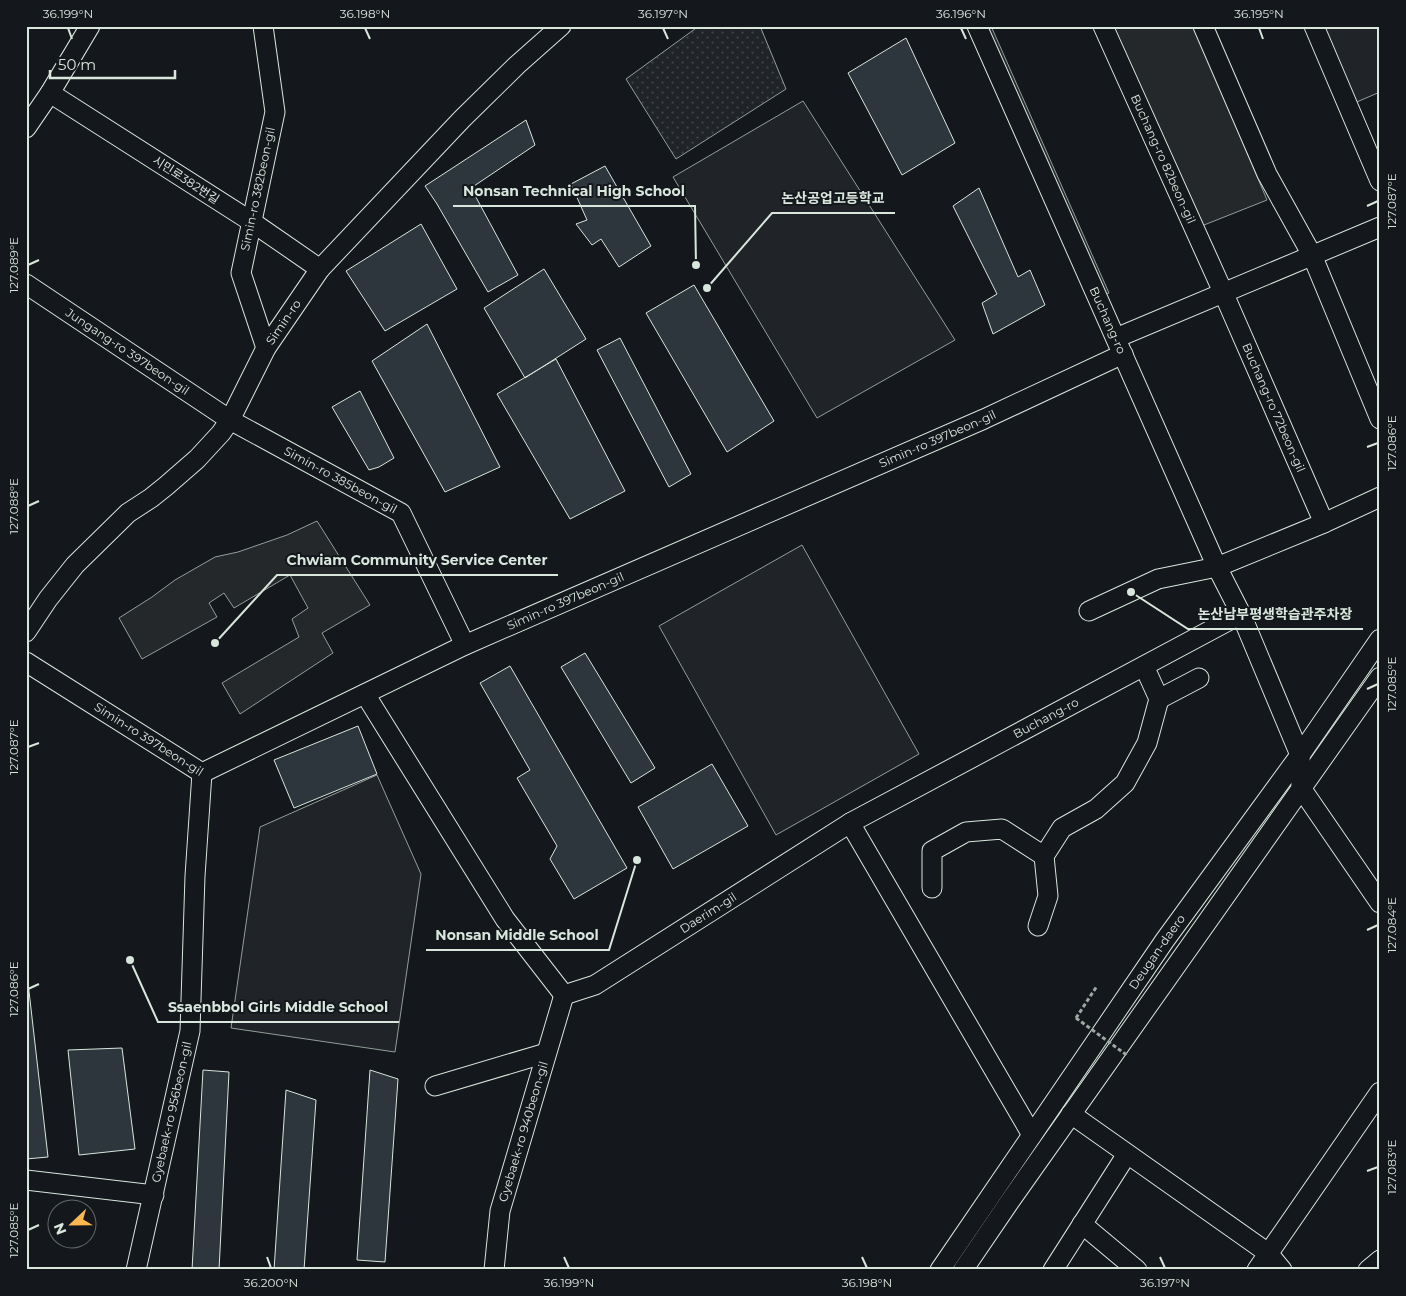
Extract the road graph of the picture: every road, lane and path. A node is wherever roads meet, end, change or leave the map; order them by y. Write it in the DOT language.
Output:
graph roads {
  1 [pos="90,26"];
  2 [pos="263,26"];
  3 [pos="978,26"];
  4 [pos="1103,26"];
  5 [pos="1203,26"];
  6 [pos="1314,26"];
  7 [pos="558,27"];
  8 [pos="50,93"];
  9 [pos="26,128"];
  10 [pos="1380,181"];
  11 [pos="252,222"];
  12 [pos="1380,226"];
  13 [pos="1312,255"];
  14 [pos="320,270"];
  15 [pos="26,284"];
  16 [pos="1223,292"];
  17 [pos="1119,346"];
  18 [pos="266,348"];
  19 [pos="1380,419"];
  20 [pos="230,420"];
  21 [pos="1380,497"];
  22 [pos="1324,523"];
  23 [pos="1216,567"];
  24 [pos="1089,611"];
  25 [pos="1241,614"];
  26 [pos="26,632"];
  27 [pos="1380,639"];
  28 [pos="465,645"];
  29 [pos="26,662"];
  30 [pos="1144,666"];
  31 [pos="1380,677"];
  32 [pos="1199,678"];
  33 [pos="364,694"];
  34 [pos="1159,700"];
  35 [pos="1300,755"];
  36 [pos="202,772"];
  37 [pos="1301,788"];
  38 [pos="850,823"];
  39 [pos="1044,856"];
  40 [pos="932,888"];
  41 [pos="1380,903"];
  42 [pos="1038,926"];
  43 [pos="1097,986"];
  44 [pos="564,996"];
  45 [pos="546,1053"];
  46 [pos="1128,1056"];
  47 [pos="435,1086"];
  48 [pos="1380,1092"];
  49 [pos="1071,1114"];
  50 [pos="1032,1135"];
  51 [pos="1127,1154"];
  52 [pos="26,1180"];
  53 [pos="993,1190"];
  54 [pos="154,1195"];
  55 [pos="1010,1201"];
  56 [pos="1082,1224"];
  57 [pos="1268,1254"];
  58 [pos="1380,1260"];
  59 [pos="136,1270"];
  60 [pos="494,1270"];
  61 [pos="928,1270"];
  62 [pos="940,1270"];
  63 [pos="963,1270"];
  64 [pos="968,1270"];
  65 [pos="1053,1270"];
  66 [pos="1137,1270"];
  67 [pos="1257,1270"];
  68 [pos="1282,1270"];
  69 [pos="1368,1270"];
  1 -- 8 [label="street"];
  2 -- 11 [label="street, Simin-ro 382beon-gil"];
  3 -- 17 [label="street, Buchang-ro"];
  4 -- 16 [label="street, Buchang-ro 82beon-gil"];
  5 -- 13 [label="street"];
  6 -- 10 [label="street"];
  7 -- 14 [label="street, Simin-ro"];
  8 -- 9 [label="street"];
  8 -- 11 [label="street, 시민로382번길"];
  11 -- 14 [label="street, 시민로382번길"];
  11 -- 18 [label="street, Simin-ro 382beon-gil"];
  12 -- 13 [label="street"];
  13 -- 16 [label="street"];
  13 -- 19 [label="street"];
  14 -- 18 [label="street, Simin-ro"];
  15 -- 20 [label="street, Jungang-ro 397beon-gil"];
  16 -- 17 [label="street"];
  16 -- 22 [label="street, Buchang-ro 72beon-gil"];
  17 -- 23 [label="street, Buchang-ro"];
  17 -- 28 [label="street, Simin-ro 397beon-gil"];
  18 -- 20 [label="street, Simin-ro"];
  20 -- 26 [label="street, Simin-ro"];
  20 -- 28 [label="street, Simin-ro 385beon-gil"];
  21 -- 22 [label="street"];
  22 -- 23 [label="street"];
  23 -- 24 [label="street"];
  23 -- 25 [label="street, Buchang-ro"];
  25 -- 30 [label="street, Buchang-ro"];
  25 -- 35 [label="street, Buchang-ro"];
  27 -- 35 [label="street, Deugan-daero"];
  28 -- 33 [label="street, Simin-ro 397beon-gil"];
  29 -- 36 [label="street, Simin-ro 397beon-gil"];
  30 -- 34 [label="street"];
  30 -- 38 [label="street, Buchang-ro"];
  31 -- 37 [label="street, Deugan-daero"];
  32 -- 34 [label="street"];
  33 -- 36 [label="street, Simin-ro 397beon-gil"];
  33 -- 44 [label="street"];
  34 -- 39 [label="street"];
  35 -- 37 [label="street, Buchang-ro"];
  35 -- 50 [label="street, Deugan-daero"];
  36 -- 54 [label="street, Gyebaek-ro 956beon-gil"];
  37 -- 41 [label="street"];
  37 -- 49 [label="street, Deugan-daero"];
  38 -- 44 [label="street, Daerim-gil"];
  38 -- 50 [label="street"];
  39 -- 40 [label="street"];
  39 -- 42 [label="street"];
  43 -- 46 [label="path, bridge"];
  44 -- 45 [label="street, Gyebaek-ro 940beon-gil"];
  45 -- 47 [label="street"];
  45 -- 60 [label="street, Gyebaek-ro 940beon-gil"];
  48 -- 57 [label="street"];
  49 -- 51 [label="street"];
  49 -- 55 [label="street, Deugan-daero"];
  50 -- 53 [label="street, Deugan-daero"];
  51 -- 56 [label="street"];
  51 -- 57 [label="street"];
  52 -- 54 [label="street"];
  53 -- 61 [label="street"];
  53 -- 62 [label="street, Deugan-daero"];
  54 -- 59 [label="street, Gyebaek-ro 956beon-gil"];
  55 -- 63 [label="street, Deugan-daero"];
  55 -- 64 [label="street"];
  56 -- 65 [label="street"];
  56 -- 66 [label="street"];
  57 -- 67 [label="street"];
  57 -- 68 [label="street"];
  58 -- 69 [label="street"];
}
